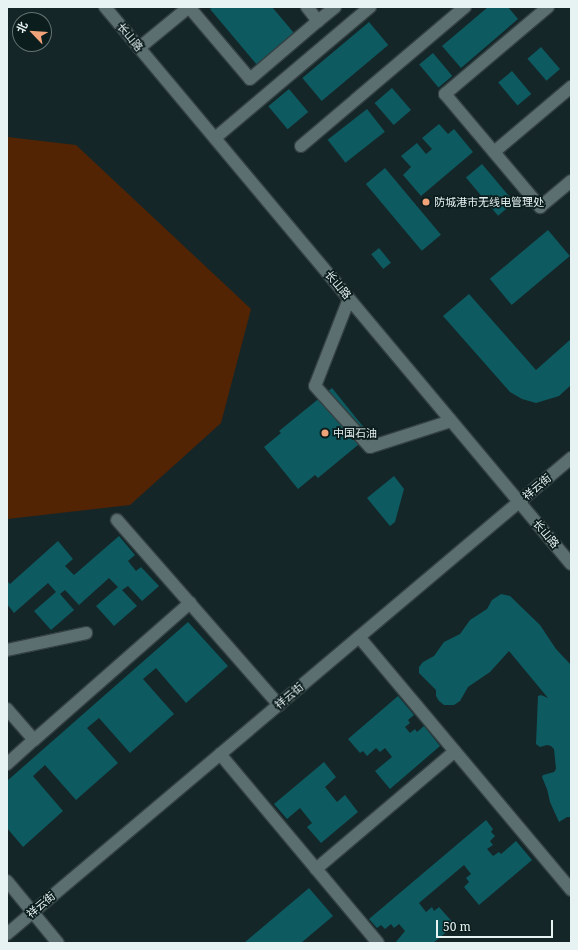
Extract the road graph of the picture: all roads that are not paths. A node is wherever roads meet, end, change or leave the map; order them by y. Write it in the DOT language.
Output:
graph roads {
  1 [pos="105,7"];
  2 [pos="189,7"];
  3 [pos="307,7"];
  4 [pos="335,7"];
  5 [pos="370,7"];
  6 [pos="465,7"];
  7 [pos="548,7"];
  8 [pos="318,21"];
  9 [pos="140,48"];
  10 [pos="571,87"];
  11 [pos="215,138"];
  12 [pos="301,146"];
  13 [pos="494,152"];
  14 [pos="571,181"];
  15 [pos="349,299"];
  16 [pos="451,421"];
  17 [pos="571,458"];
  18 [pos="519,502"];
  19 [pos="117,520"];
  20 [pos="571,564"];
  21 [pos="190,603"];
  22 [pos="86,633"];
  23 [pos="359,637"];
  24 [pos="7,650"];
  25 [pos="279,705"];
  26 [pos="7,709"];
  27 [pos="34,740"];
  28 [pos="455,751"];
  29 [pos="220,754"];
  30 [pos="7,764"];
  31 [pos="316,869"];
  32 [pos="7,881"];
  33 [pos="571,890"];
  34 [pos="33,912"];
  35 [pos="7,934"];
  36 [pos="58,943"];
  37 [pos="378,943"];
  1 -- 9 [label="street, 长山路"];
  2 -- 8 [label="street"];
  2 -- 9 [label="street"];
  3 -- 8 [label="street"];
  4 -- 8 [label="street"];
  5 -- 11 [label="street"];
  6 -- 12 [label="street"];
  7 -- 13 [label="street"];
  9 -- 11 [label="street, 长山路"];
  10 -- 13 [label="street"];
  11 -- 15 [label="street, 长山路"];
  13 -- 14 [label="street"];
  15 -- 16 [label="street, 长山路"];
  15 -- 16 [label="street"];
  16 -- 18 [label="street, 长山路"];
  17 -- 18 [label="street, 祥云街"];
  18 -- 20 [label="street, 长山路"];
  18 -- 23 [label="street, 祥云街"];
  19 -- 21 [label="street"];
  21 -- 25 [label="street"];
  21 -- 27 [label="street"];
  22 -- 24 [label="street"];
  23 -- 25 [label="street, 祥云街"];
  23 -- 28 [label="street"];
  25 -- 29 [label="street, 祥云街"];
  26 -- 27 [label="street"];
  27 -- 30 [label="street"];
  28 -- 31 [label="street"];
  28 -- 33 [label="street"];
  29 -- 31 [label="street"];
  29 -- 34 [label="street, 祥云街"];
  31 -- 37 [label="street"];
  32 -- 34 [label="street"];
  34 -- 35 [label="street, 祥云街"];
  34 -- 36 [label="street"];
}
